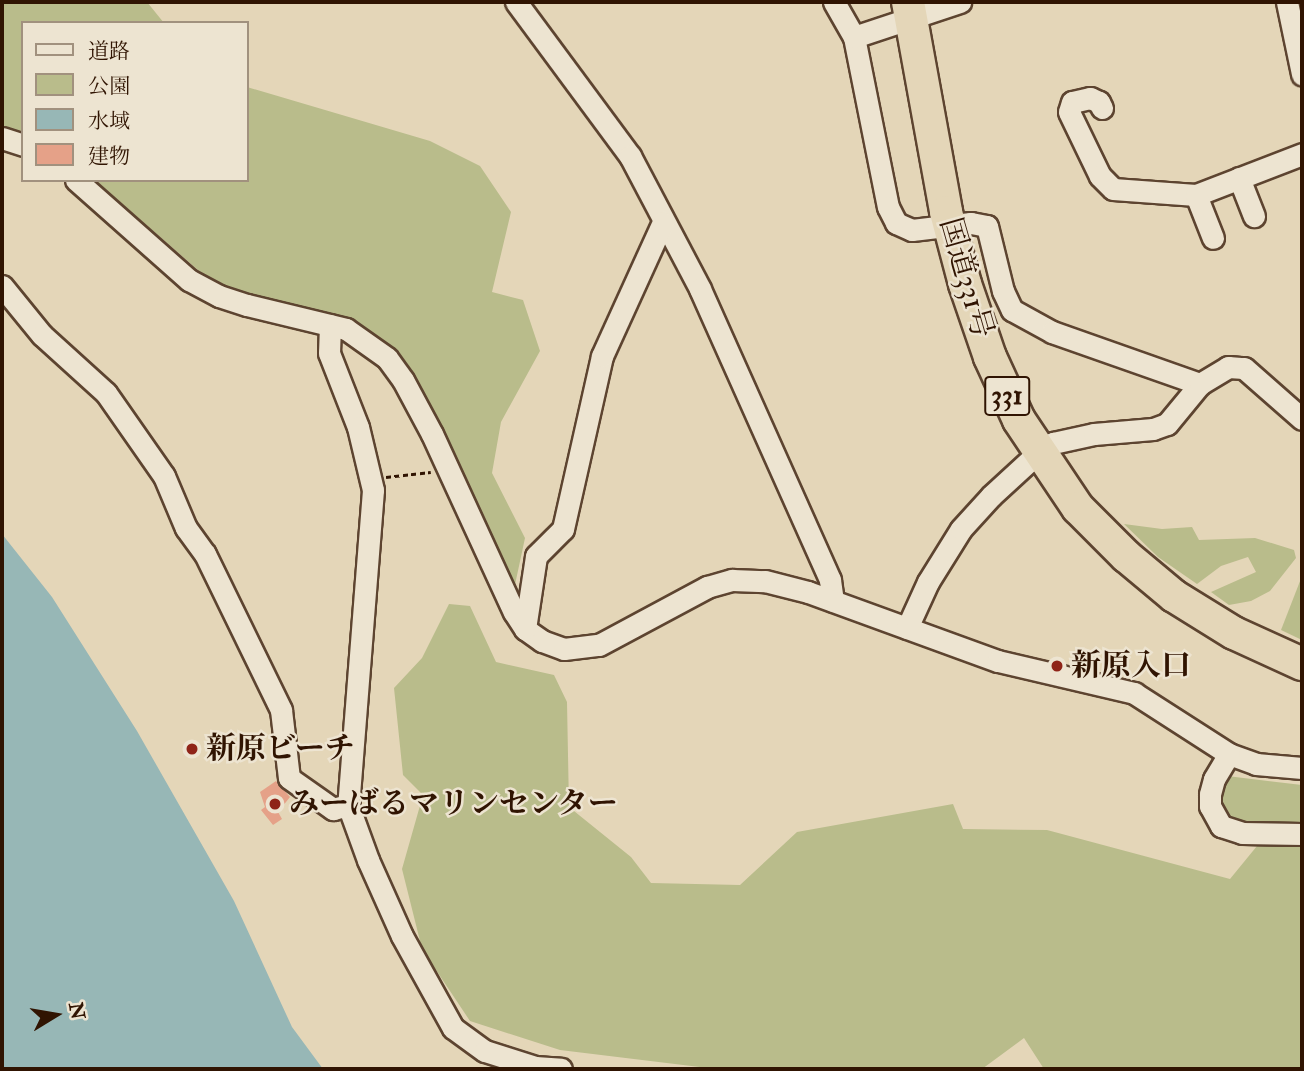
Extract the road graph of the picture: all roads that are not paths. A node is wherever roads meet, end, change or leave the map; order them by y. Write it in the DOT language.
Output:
graph roads {
  1 [pos="516,2"];
  2 [pos="834,2"];
  3 [pos="960,2"];
  4 [pos="1287,2"];
  5 [pos="909,10"];
  6 [pos="854,37"];
  7 [pos="1302,74"];
  8 [pos="1102,108"];
  9 [pos="2,138"];
  10 [pos="21,144"];
  11 [pos="1302,154"];
  12 [pos="1239,178"];
  13 [pos="78,182"];
  14 [pos="1195,195"];
  15 [pos="1254,216"];
  16 [pos="663,222"];
  17 [pos="950,227"];
  18 [pos="1213,239"];
  19 [pos="2,286"];
  20 [pos="330,325"];
  21 [pos="1200,383"];
  22 [pos="1302,419"];
  23 [pos="1039,452"];
  24 [pos="834,601"];
  25 [pos="907,628"];
  26 [pos="525,629"];
  27 [pos="1302,664"];
  28 [pos="1229,754"];
  29 [pos="1302,768"];
  30 [pos="348,805"];
  31 [pos="1302,834"];
  32 [pos="561,1069"];
  1 -- 16 [label="street"];
  2 -- 6 [label="street"];
  3 -- 5 [label="street"];
  4 -- 7 [label="street"];
  5 -- 6 [label="street"];
  5 -- 17 [label="highway, 国道331号 / 331"];
  6 -- 17 [label="street"];
  8 -- 14 [label="street"];
  9 -- 10 [label="street"];
  11 -- 12 [label="street"];
  12 -- 14 [label="street"];
  12 -- 15 [label="street"];
  13 -- 20 [label="street"];
  14 -- 18 [label="street"];
  16 -- 24 [label="street"];
  16 -- 26 [label="street"];
  17 -- 21 [label="street"];
  17 -- 23 [label="highway, 国道331号 / 331"];
  19 -- 30 [label="street"];
  20 -- 26 [label="street"];
  20 -- 30 [label="street"];
  21 -- 22 [label="street"];
  21 -- 23 [label="street"];
  23 -- 25 [label="street"];
  23 -- 27 [label="highway, 国道331号 / 331"];
  24 -- 25 [label="street"];
  24 -- 26 [label="street"];
  25 -- 28 [label="street"];
  28 -- 29 [label="street"];
  28 -- 31 [label="street"];
  30 -- 32 [label="street"];
}
